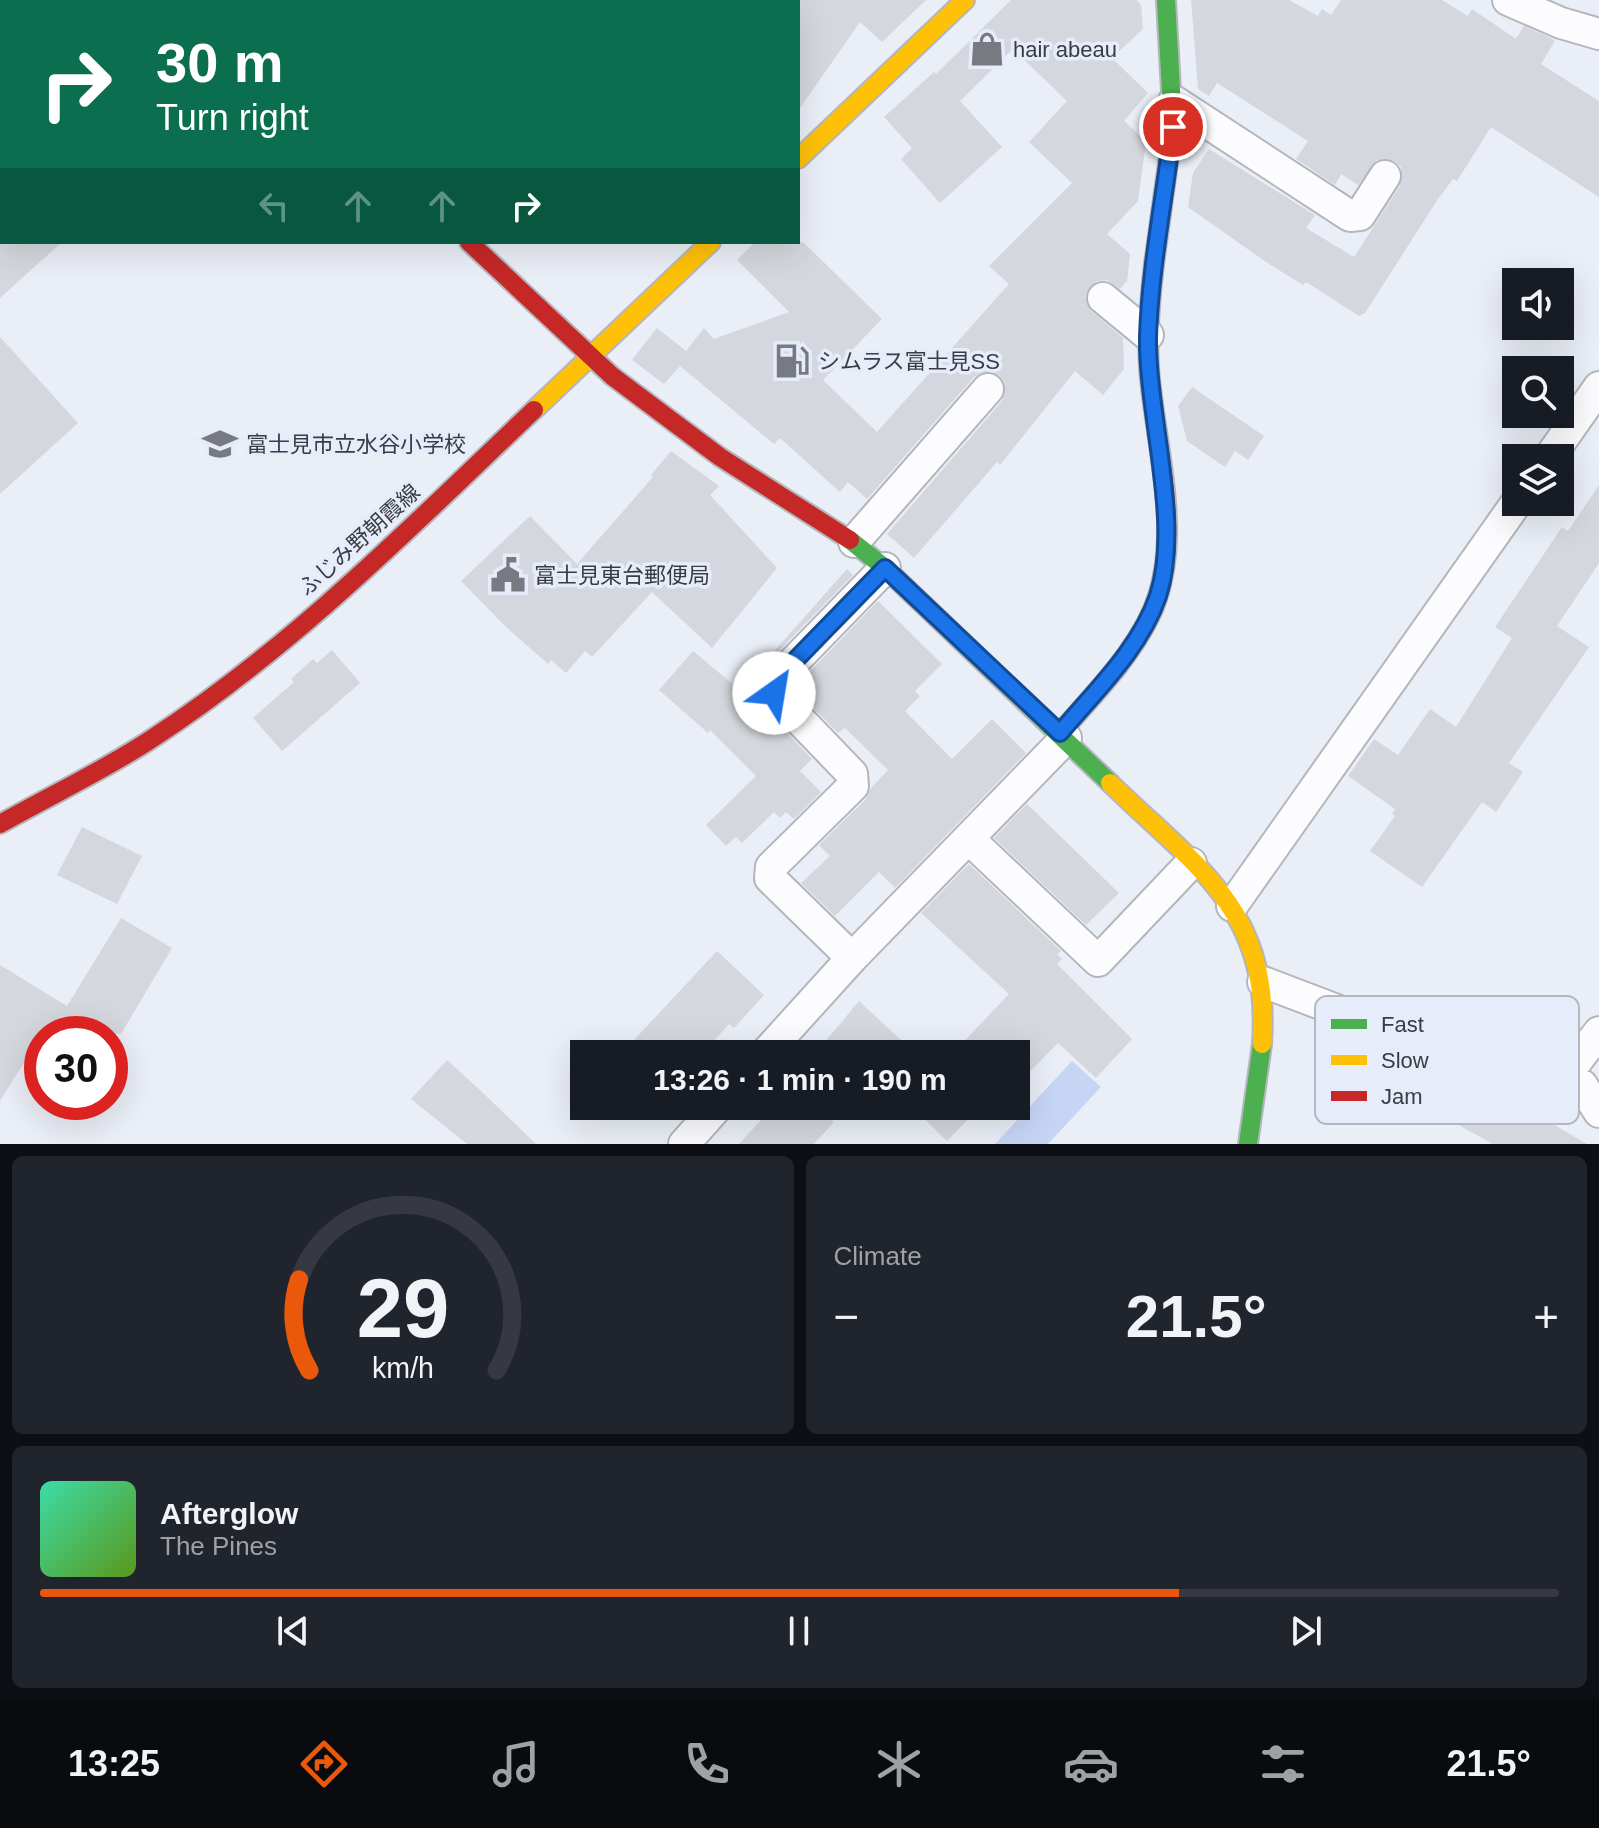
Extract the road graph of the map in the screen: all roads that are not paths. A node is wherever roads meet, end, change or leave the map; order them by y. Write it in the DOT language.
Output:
graph roads {
  1 [pos="965,0"];
  2 [pos="1166,0"];
  3 [pos="1508,0"];
  4 [pos="1599,34"];
  5 [pos="1174,101"];
  6 [pos="800,157"];
  7 [pos="1385,176"];
  8 [pos="471,244"];
  9 [pos="709,244"];
  10 [pos="1103,298"];
  11 [pos="1148,335"];
  12 [pos="591,357"];
  13 [pos="1599,387"];
  14 [pos="988,389"];
  15 [pos="1559,444"];
  16 [pos="1507,516"];
  17 [pos="854,542"];
  18 [pos="885,568"];
  19 [pos="1063,736"];
  20 [pos="0,824"];
  21 [pos="969,839"];
  22 [pos="1191,863"];
  23 [pos="1232,906"];
  24 [pos="852,958"];
  25 [pos="1263,982"];
  26 [pos="1315,1002"];
  27 [pos="1599,1032"];
  28 [pos="778,1040"];
  29 [pos="1579,1058"];
  30 [pos="1579,1083"];
  31 [pos="1599,1112"];
  32 [pos="705,1120"];
  33 [pos="684,1144"];
  34 [pos="1248,1144"];
  1 -- 6 [label="street"];
  2 -- 5 [label="street"];
  3 -- 4 [label="street"];
  5 -- 7 [label="street"];
  5 -- 11 [label="street"];
  8 -- 12 [label="street"];
  9 -- 12 [label="street, ふじみ野朝霞線"];
  10 -- 11 [label="street"];
  11 -- 19 [label="street"];
  12 -- 17 [label="street"];
  12 -- 20 [label="street, ふじみ野朝霞線"];
  13 -- 15 [label="street"];
  14 -- 17 [label="street"];
  16 -- 23 [label="street"];
  17 -- 18 [label="street"];
  18 -- 19 [label="street"];
  18 -- 24 [label="street"];
  19 -- 21 [label="street"];
  19 -- 22 [label="street"];
  21 -- 22 [label="street"];
  21 -- 24 [label="street"];
  22 -- 23 [label="street"];
  23 -- 25 [label="street"];
  24 -- 28 [label="street"];
  25 -- 26 [label="street"];
  25 -- 34 [label="street"];
  27 -- 29 [label="street"];
  30 -- 31 [label="street"];
  32 -- 33 [label="street"];
}
